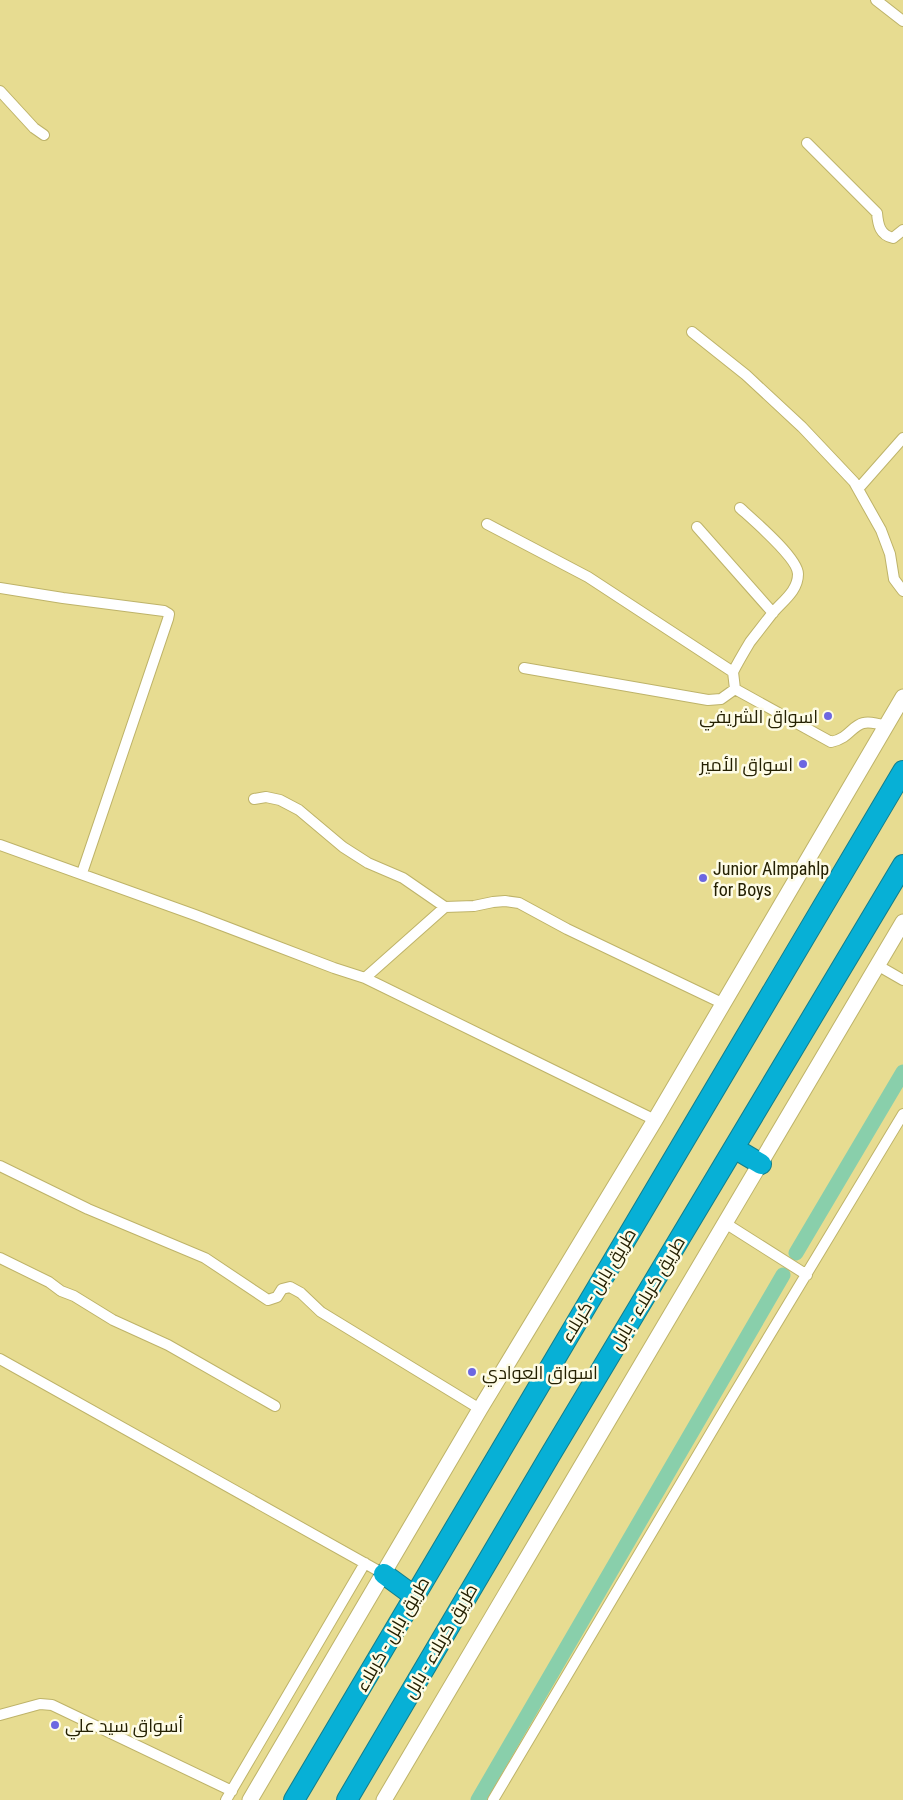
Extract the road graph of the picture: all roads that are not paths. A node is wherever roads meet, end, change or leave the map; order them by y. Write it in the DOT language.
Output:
graph roads {
  1 [pos="876,0"];
  2 [pos="903,20"];
  3 [pos="0,91"];
  4 [pos="44,135"];
  5 [pos="807,143"];
  6 [pos="901,237"];
  7 [pos="692,332"];
  8 [pos="903,438"];
  9 [pos="858,489"];
  10 [pos="740,508"];
  11 [pos="487,524"];
  12 [pos="697,527"];
  13 [pos="0,588"];
  14 [pos="903,591"];
  15 [pos="772,613"];
  16 [pos="524,668"];
  17 [pos="733,672"];
  18 [pos="735,689"];
  19 [pos="903,697"];
  20 [pos="885,726"];
  21 [pos="903,770"];
  22 [pos="254,799"];
  23 [pos="0,845"];
  24 [pos="903,865"];
  25 [pos="82,874"];
  26 [pos="445,907"];
  27 [pos="903,922"];
  28 [pos="878,965"];
  29 [pos="365,978"];
  30 [pos="903,980"];
  31 [pos="724,1004"];
  32 [pos="903,1114"];
  33 [pos="655,1120"];
  34 [pos="734,1148"];
  35 [pos="761,1164"];
  36 [pos="0,1166"];
  37 [pos="726,1223"];
  38 [pos="0,1258"];
  39 [pos="807,1275"];
  40 [pos="0,1358"];
  41 [pos="275,1406"];
  42 [pos="480,1409"];
  43 [pos="365,1563"];
  44 [pos="384,1574"];
  45 [pos="414,1596"];
  46 [pos="0,1715"];
  47 [pos="229,1796"];
  48 [pos="250,1800"];
  49 [pos="294,1800"];
  50 [pos="346,1800"];
  51 [pos="384,1800"];
  52 [pos="493,1800"];
  1 -- 2 [label="street"];
  3 -- 4 [label="street"];
  5 -- 6 [label="street"];
  7 -- 9 [label="street"];
  8 -- 9 [label="street"];
  9 -- 14 [label="street"];
  10 -- 15 [label="street"];
  11 -- 17 [label="street"];
  12 -- 15 [label="street"];
  13 -- 25 [label="street"];
  15 -- 17 [label="street"];
  16 -- 18 [label="street"];
  17 -- 18 [label="street"];
  18 -- 20 [label="street"];
  19 -- 20 [label="main road"];
  20 -- 31 [label="main road"];
  21 -- 45 [label="highway, طريق بابل - كربلاء"];
  22 -- 26 [label="street"];
  23 -- 25 [label="street"];
  24 -- 34 [label="highway, طريق كربلاء - بابل"];
  25 -- 29 [label="street"];
  26 -- 29 [label="street"];
  26 -- 31 [label="street"];
  27 -- 28 [label="main road"];
  28 -- 30 [label="street"];
  28 -- 35 [label="main road"];
  29 -- 33 [label="street"];
  31 -- 33 [label="main road"];
  32 -- 39 [label="street"];
  33 -- 42 [label="main road"];
  34 -- 35 [label="highway"];
  34 -- 50 [label="highway, طريق كربلاء - بابل"];
  35 -- 37 [label="main road"];
  36 -- 42 [label="street"];
  37 -- 39 [label="street"];
  37 -- 51 [label="main road"];
  38 -- 41 [label="street"];
  39 -- 52 [label="street"];
  40 -- 43 [label="street"];
  42 -- 44 [label="main road"];
  43 -- 44 [label="street"];
  43 -- 47 [label="street"];
  44 -- 45 [label="highway"];
  44 -- 48 [label="main road"];
  45 -- 49 [label="highway, طريق بابل - كربلاء"];
  46 -- 47 [label="street"];
}
